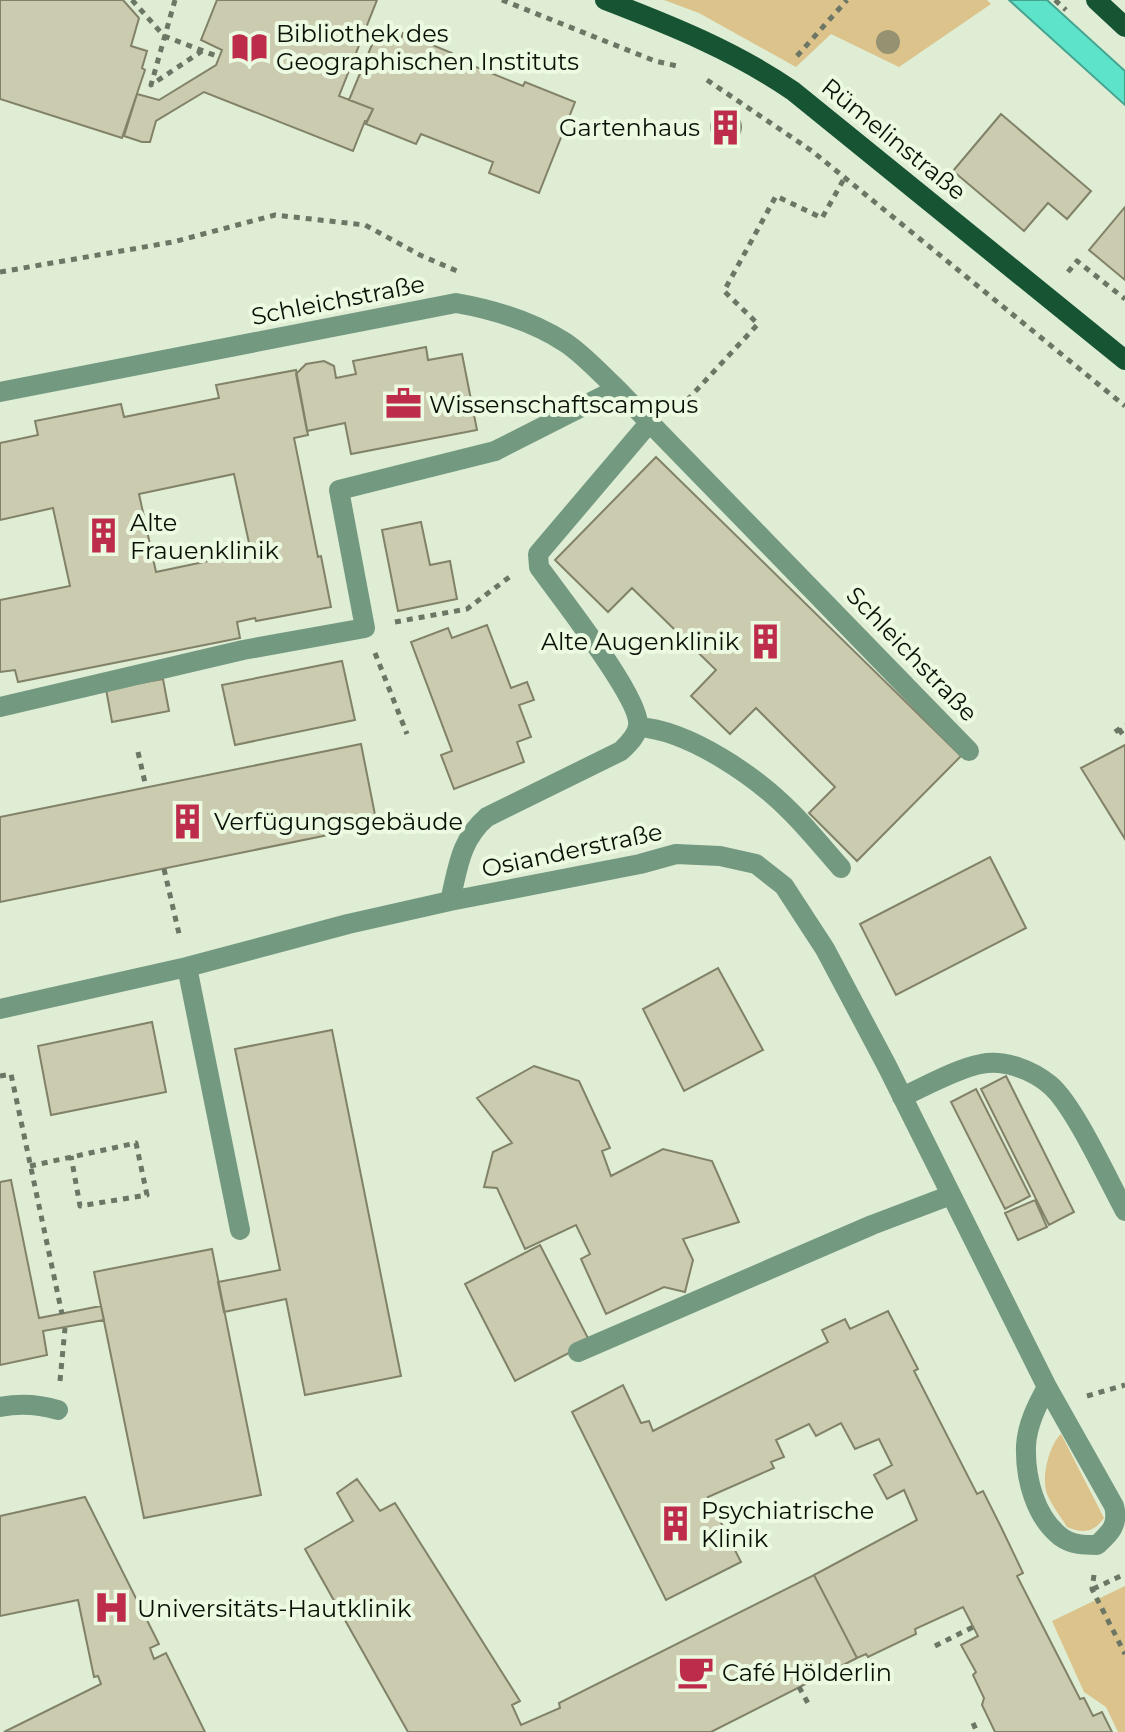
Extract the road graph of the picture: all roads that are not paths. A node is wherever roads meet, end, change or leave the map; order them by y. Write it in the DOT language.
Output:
graph roads {
  1 [pos="605,0"];
  2 [pos="1096,0"];
  3 [pos="1125,27"];
  4 [pos="1125,360"];
  5 [pos="617,389"];
  6 [pos="0,392"];
  7 [pos="655,426"];
  8 [pos="0,707"];
  9 [pos="638,727"];
  10 [pos="969,751"];
  11 [pos="841,868"];
  12 [pos="450,901"];
  13 [pos="187,967"];
  14 [pos="0,1009"];
  15 [pos="902,1097"];
  16 [pos="951,1195"];
  17 [pos="1125,1211"];
  18 [pos="240,1230"];
  19 [pos="578,1352"];
  20 [pos="1047,1387"];
  21 [pos="0,1407"];
  22 [pos="58,1410"];
  1 -- 4 [label="main road, Rümelinstraße"];
  2 -- 3 [label="main road"];
  5 -- 6 [label="street, Schleichstraße"];
  5 -- 7 [label="street, Schleichstraße"];
  5 -- 8 [label="street"];
  7 -- 9 [label="street"];
  7 -- 10 [label="street, Schleichstraße"];
  9 -- 11 [label="street"];
  9 -- 12 [label="street"];
  12 -- 13 [label="street, Osianderstraße"];
  12 -- 15 [label="street, Osianderstraße"];
  13 -- 14 [label="street, Osianderstraße"];
  13 -- 18 [label="street"];
  15 -- 16 [label="street, Osianderstraße"];
  15 -- 17 [label="street"];
  16 -- 19 [label="street"];
  16 -- 20 [label="street, Osianderstraße"];
  20 -- 20 [label="street, Osianderstraße"];
  21 -- 22 [label="street"];
}
